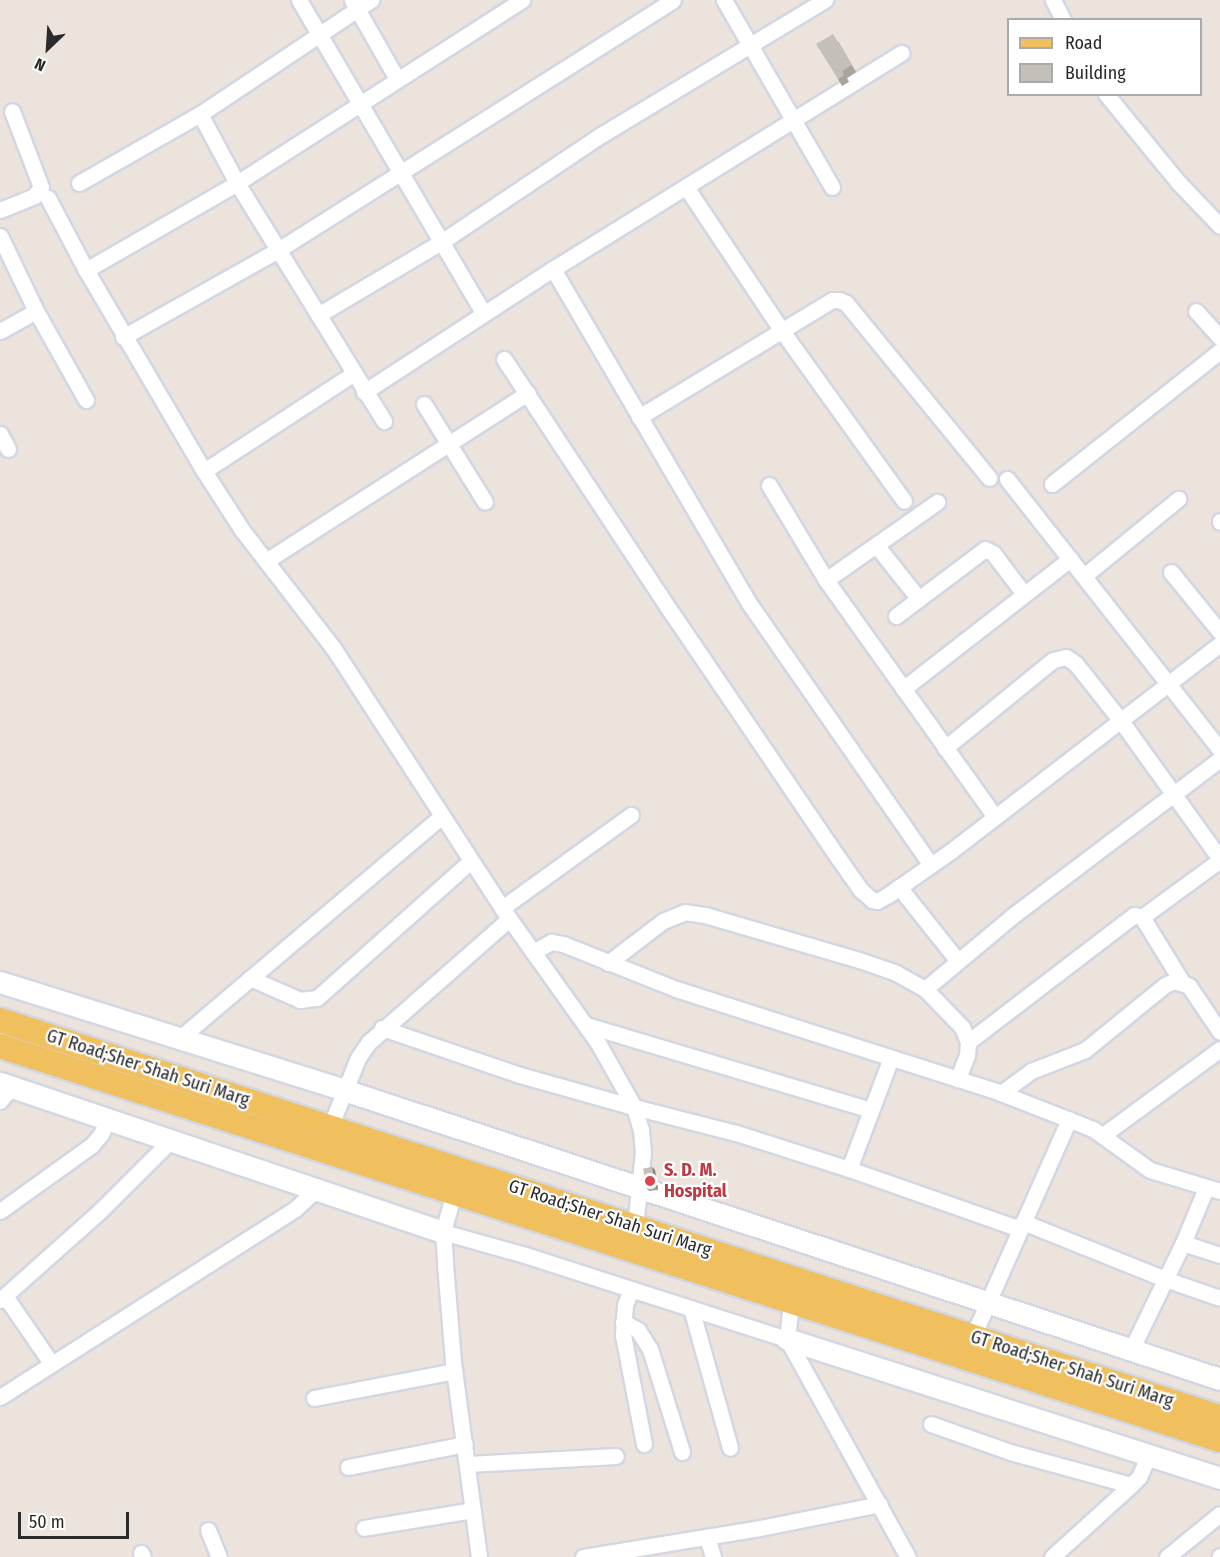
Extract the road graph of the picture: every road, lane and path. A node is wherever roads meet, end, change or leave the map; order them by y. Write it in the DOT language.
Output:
graph roads {
  1 [pos="299,0"];
  2 [pos="371,0"];
  3 [pos="522,0"];
  4 [pos="673,0"];
  5 [pos="724,0"];
  6 [pos="825,0"];
  7 [pos="1053,0"];
  8 [pos="354,5"];
  9 [pos="500,5"];
  10 [pos="1063,18"];
  11 [pos="318,34"];
  12 [pos="750,45"];
  13 [pos="902,53"];
  14 [pos="397,79"];
  15 [pos="1108,96"];
  16 [pos="358,103"];
  17 [pos="12,111"];
  18 [pos="200,114"];
  19 [pos="794,120"];
  20 [pos="400,171"];
  21 [pos="79,183"];
  22 [pos="237,183"];
  23 [pos="686,187"];
  24 [pos="832,188"];
  25 [pos="48,198"];
  26 [pos="0,210"];
  27 [pos="1220,226"];
  28 [pos="0,236"];
  29 [pos="441,242"];
  30 [pos="278,249"];
  31 [pos="553,269"];
  32 [pos="86,270"];
  33 [pos="36,310"];
  34 [pos="1196,311"];
  35 [pos="484,314"];
  36 [pos="318,315"];
  37 [pos="0,331"];
  38 [pos="782,331"];
  39 [pos="123,337"];
  40 [pos="1220,338"];
  41 [pos="1220,351"];
  42 [pos="504,359"];
  43 [pos="353,374"];
  44 [pos="364,392"];
  45 [pos="528,393"];
  46 [pos="86,400"];
  47 [pos="424,404"];
  48 [pos="639,417"];
  49 [pos="384,421"];
  50 [pos="0,434"];
  51 [pos="447,444"];
  52 [pos="8,449"];
  53 [pos="204,471"];
  54 [pos="989,478"];
  55 [pos="1007,479"];
  56 [pos="1052,484"];
  57 [pos="769,485"];
  58 [pos="1178,499"];
  59 [pos="904,501"];
  60 [pos="485,502"];
  61 [pos="937,502"];
  62 [pos="876,545"];
  63 [pos="1070,559"];
  64 [pos="266,561"];
  65 [pos="1171,572"];
  66 [pos="1084,576"];
  67 [pos="826,580"];
  68 [pos="1024,594"];
  69 [pos="919,598"];
  70 [pos="896,616"];
  71 [pos="1220,632"];
  72 [pos="1220,644"];
  73 [pos="1168,684"];
  74 [pos="903,689"];
  75 [pos="1120,722"];
  76 [pos="945,748"];
  77 [pos="1220,750"];
  78 [pos="1220,759"];
  79 [pos="1173,794"];
  80 [pos="631,815"];
  81 [pos="441,817"];
  82 [pos="995,817"];
  83 [pos="1220,860"];
  84 [pos="471,861"];
  85 [pos="931,865"];
  86 [pos="899,887"];
  87 [pos="505,913"];
  88 [pos="1142,917"];
  89 [pos="534,952"];
  90 [pos="957,960"];
  91 [pos="608,963"];
  92 [pos="250,978"];
  93 [pos="0,981"];
  94 [pos="1182,982"];
  95 [pos="925,989"];
  96 [pos="0,1020"];
  97 [pos="1217,1022"];
  98 [pos="586,1025"];
  99 [pos="382,1028"];
  100 [pos="180,1038"];
  101 [pos="968,1042"];
  102 [pos="0,1046"];
  103 [pos="1220,1049"];
  104 [pos="891,1058"];
  105 [pos="958,1079"];
  106 [pos="4,1090"];
  107 [pos="344,1090"];
  108 [pos="1001,1093"];
  109 [pos="634,1107"];
  110 [pos="871,1110"];
  111 [pos="109,1118"];
  112 [pos="1070,1119"];
  113 [pos="330,1127"];
  114 [pos="1103,1134"];
  115 [pos="172,1139"];
  116 [pos="849,1169"];
  117 [pos="313,1188"];
  118 [pos="638,1189"];
  119 [pos="1213,1190"];
  120 [pos="454,1192"];
  121 [pos="0,1211"];
  122 [pos="1021,1226"];
  123 [pos="635,1227"];
  124 [pos="443,1232"];
  125 [pos="1183,1243"];
  126 [pos="1220,1255"];
  127 [pos="1165,1279"];
  128 [pos="631,1290"];
  129 [pos="793,1290"];
  130 [pos="2,1298"];
  131 [pos="1220,1298"];
  132 [pos="988,1303"];
  133 [pos="691,1308"];
  134 [pos="623,1322"];
  135 [pos="973,1336"];
  136 [pos="787,1340"];
  137 [pos="1131,1350"];
  138 [pos="51,1363"];
  139 [pos="454,1371"];
  140 [pos="1220,1379"];
  141 [pos="0,1397"];
  142 [pos="314,1398"];
  143 [pos="1220,1417"];
  144 [pos="931,1424"];
  145 [pos="1220,1440"];
  146 [pos="465,1443"];
  147 [pos="644,1444"];
  148 [pos="730,1448"];
  149 [pos="682,1452"];
  150 [pos="1149,1455"];
  151 [pos="616,1456"];
  152 [pos="468,1464"];
  153 [pos="348,1467"];
  154 [pos="1220,1478"];
  155 [pos="1131,1485"];
  156 [pos="880,1504"];
  157 [pos="473,1510"];
  158 [pos="1220,1514"];
  159 [pos="364,1528"];
  160 [pos="208,1530"];
  161 [pos="707,1537"];
  162 [pos="624,1554"];
  163 [pos="219,1557"];
  164 [pos="479,1557"];
  165 [pos="583,1557"];
  166 [pos="713,1557"];
  167 [pos="908,1557"];
  168 [pos="1052,1557"];
  169 [pos="1167,1557"];
  1 -- 11 [label="street"];
  2 -- 8 [label="street"];
  3 -- 9 [label="street"];
  4 -- 20 [label="street"];
  5 -- 12 [label="street"];
  6 -- 12 [label="street"];
  7 -- 10 [label="street"];
  8 -- 11 [label="street"];
  8 -- 14 [label="street"];
  9 -- 14 [label="street"];
  11 -- 16 [label="street"];
  11 -- 18 [label="street"];
  12 -- 19 [label="street"];
  12 -- 29 [label="street"];
  13 -- 19 [label="street"];
  14 -- 16 [label="street"];
  15 -- 27 [label="street"];
  16 -- 20 [label="street"];
  16 -- 22 [label="street"];
  17 -- 26 [label="street"];
  18 -- 21 [label="street"];
  18 -- 22 [label="street"];
  19 -- 23 [label="street"];
  19 -- 24 [label="street"];
  20 -- 29 [label="street"];
  20 -- 30 [label="street"];
  22 -- 30 [label="street"];
  22 -- 32 [label="street"];
  23 -- 31 [label="street"];
  23 -- 38 [label="street"];
  25 -- 32 [label="street"];
  28 -- 33 [label="street"];
  29 -- 35 [label="street"];
  29 -- 36 [label="street"];
  30 -- 36 [label="street"];
  30 -- 39 [label="street"];
  31 -- 35 [label="street"];
  31 -- 48 [label="street"];
  32 -- 39 [label="street"];
  33 -- 37 [label="street"];
  33 -- 46 [label="street"];
  34 -- 40 [label="street"];
  35 -- 44 [label="street"];
  36 -- 43 [label="street"];
  38 -- 48 [label="street"];
  38 -- 54 [label="street"];
  38 -- 59 [label="street"];
  39 -- 53 [label="street"];
  41 -- 56 [label="street"];
  42 -- 45 [label="street"];
  43 -- 44 [label="street"];
  43 -- 53 [label="street"];
  44 -- 49 [label="street"];
  45 -- 51 [label="street"];
  45 -- 86 [label="street"];
  47 -- 51 [label="street"];
  48 -- 85 [label="street"];
  50 -- 52 [label="street"];
  51 -- 60 [label="street"];
  51 -- 64 [label="street"];
  53 -- 64 [label="street"];
  55 -- 63 [label="street"];
  57 -- 67 [label="street"];
  58 -- 66 [label="street"];
  61 -- 62 [label="street"];
  62 -- 67 [label="street"];
  62 -- 69 [label="street"];
  63 -- 66 [label="street"];
  63 -- 68 [label="street"];
  64 -- 81 [label="street"];
  65 -- 71 [label="street"];
  66 -- 73 [label="street"];
  67 -- 74 [label="street"];
  68 -- 69 [label="street"];
  68 -- 74 [label="street"];
  69 -- 70 [label="street"];
  72 -- 73 [label="street"];
  73 -- 75 [label="street"];
  73 -- 77 [label="street"];
  74 -- 76 [label="street"];
  75 -- 76 [label="street"];
  75 -- 79 [label="street"];
  75 -- 82 [label="street"];
  76 -- 82 [label="street"];
  78 -- 79 [label="street"];
  79 -- 83 [label="street"];
  79 -- 90 [label="street"];
  80 -- 87 [label="street"];
  81 -- 84 [label="street"];
  81 -- 92 [label="street"];
  82 -- 85 [label="street"];
  83 -- 88 [label="street"];
  84 -- 87 [label="street"];
  84 -- 92 [label="street"];
  85 -- 86 [label="street"];
  86 -- 90 [label="street"];
  87 -- 89 [label="street"];
  87 -- 99 [label="street"];
  88 -- 94 [label="street"];
  88 -- 101 [label="street"];
  89 -- 91 [label="street"];
  89 -- 98 [label="street"];
  90 -- 95 [label="street"];
  91 -- 95 [label="street"];
  91 -- 104 [label="street"];
  92 -- 100 [label="street"];
  93 -- 100 [label="main road"];
  94 -- 97 [label="street"];
  94 -- 108 [label="street"];
  95 -- 101 [label="street"];
  96 -- 113 [label="main road, GT Road;Sher Shah Suri Marg"];
  98 -- 109 [label="street"];
  98 -- 110 [label="street"];
  99 -- 107 [label="street"];
  99 -- 109 [label="street"];
  100 -- 107 [label="main road"];
  101 -- 105 [label="street"];
  102 -- 120 [label="main road, GT Road;Sher Shah Suri Marg"];
  103 -- 114 [label="street"];
  104 -- 105 [label="street"];
  104 -- 110 [label="street"];
  105 -- 108 [label="street"];
  106 -- 111 [label="main road"];
  107 -- 113 [label="street"];
  107 -- 118 [label="main road"];
  108 -- 112 [label="street"];
  109 -- 116 [label="street"];
  109 -- 118 [label="street"];
  110 -- 116 [label="street"];
  111 -- 115 [label="main road"];
  111 -- 121 [label="street"];
  112 -- 114 [label="street"];
  112 -- 122 [label="street"];
  113 -- 123 [label="main road, GT Road;Sher Shah Suri Marg"];
  114 -- 119 [label="street"];
  115 -- 117 [label="main road"];
  115 -- 130 [label="street"];
  116 -- 122 [label="street"];
  117 -- 124 [label="main road"];
  117 -- 138 [label="street"];
  118 -- 123 [label="street"];
  118 -- 132 [label="main road"];
  119 -- 125 [label="street"];
  120 -- 124 [label="street"];
  120 -- 129 [label="main road, GT Road;Sher Shah Suri Marg"];
  122 -- 127 [label="street"];
  122 -- 132 [label="street"];
  123 -- 129 [label="main road, GT Road;Sher Shah Suri Marg"];
  124 -- 128 [label="street"];
  124 -- 139 [label="street"];
  125 -- 126 [label="street"];
  125 -- 127 [label="street"];
  127 -- 131 [label="street"];
  127 -- 137 [label="street"];
  128 -- 133 [label="street"];
  128 -- 134 [label="street"];
  129 -- 135 [label="main road, GT Road;Sher Shah Suri Marg"];
  129 -- 136 [label="street"];
  129 -- 145 [label="main road, GT Road;Sher Shah Suri Marg"];
  130 -- 138 [label="street"];
  132 -- 135 [label="street"];
  132 -- 137 [label="main road"];
  133 -- 136 [label="street"];
  133 -- 148 [label="street"];
  134 -- 147 [label="street"];
  134 -- 149 [label="street"];
  135 -- 143 [label="main road, GT Road;Sher Shah Suri Marg"];
  136 -- 150 [label="main road"];
  136 -- 156 [label="street"];
  137 -- 140 [label="main road"];
  138 -- 141 [label="street"];
  139 -- 142 [label="street"];
  139 -- 146 [label="street"];
  144 -- 155 [label="street"];
  146 -- 152 [label="street"];
  146 -- 153 [label="street"];
  150 -- 154 [label="main road"];
  150 -- 155 [label="street"];
  151 -- 152 [label="street"];
  152 -- 157 [label="street"];
  155 -- 168 [label="street"];
  156 -- 161 [label="street"];
  156 -- 167 [label="street"];
  157 -- 159 [label="street"];
  157 -- 164 [label="street"];
  158 -- 169 [label="street"];
  160 -- 163 [label="street"];
  161 -- 162 [label="street"];
  161 -- 166 [label="street"];
  162 -- 165 [label="street"];
}
